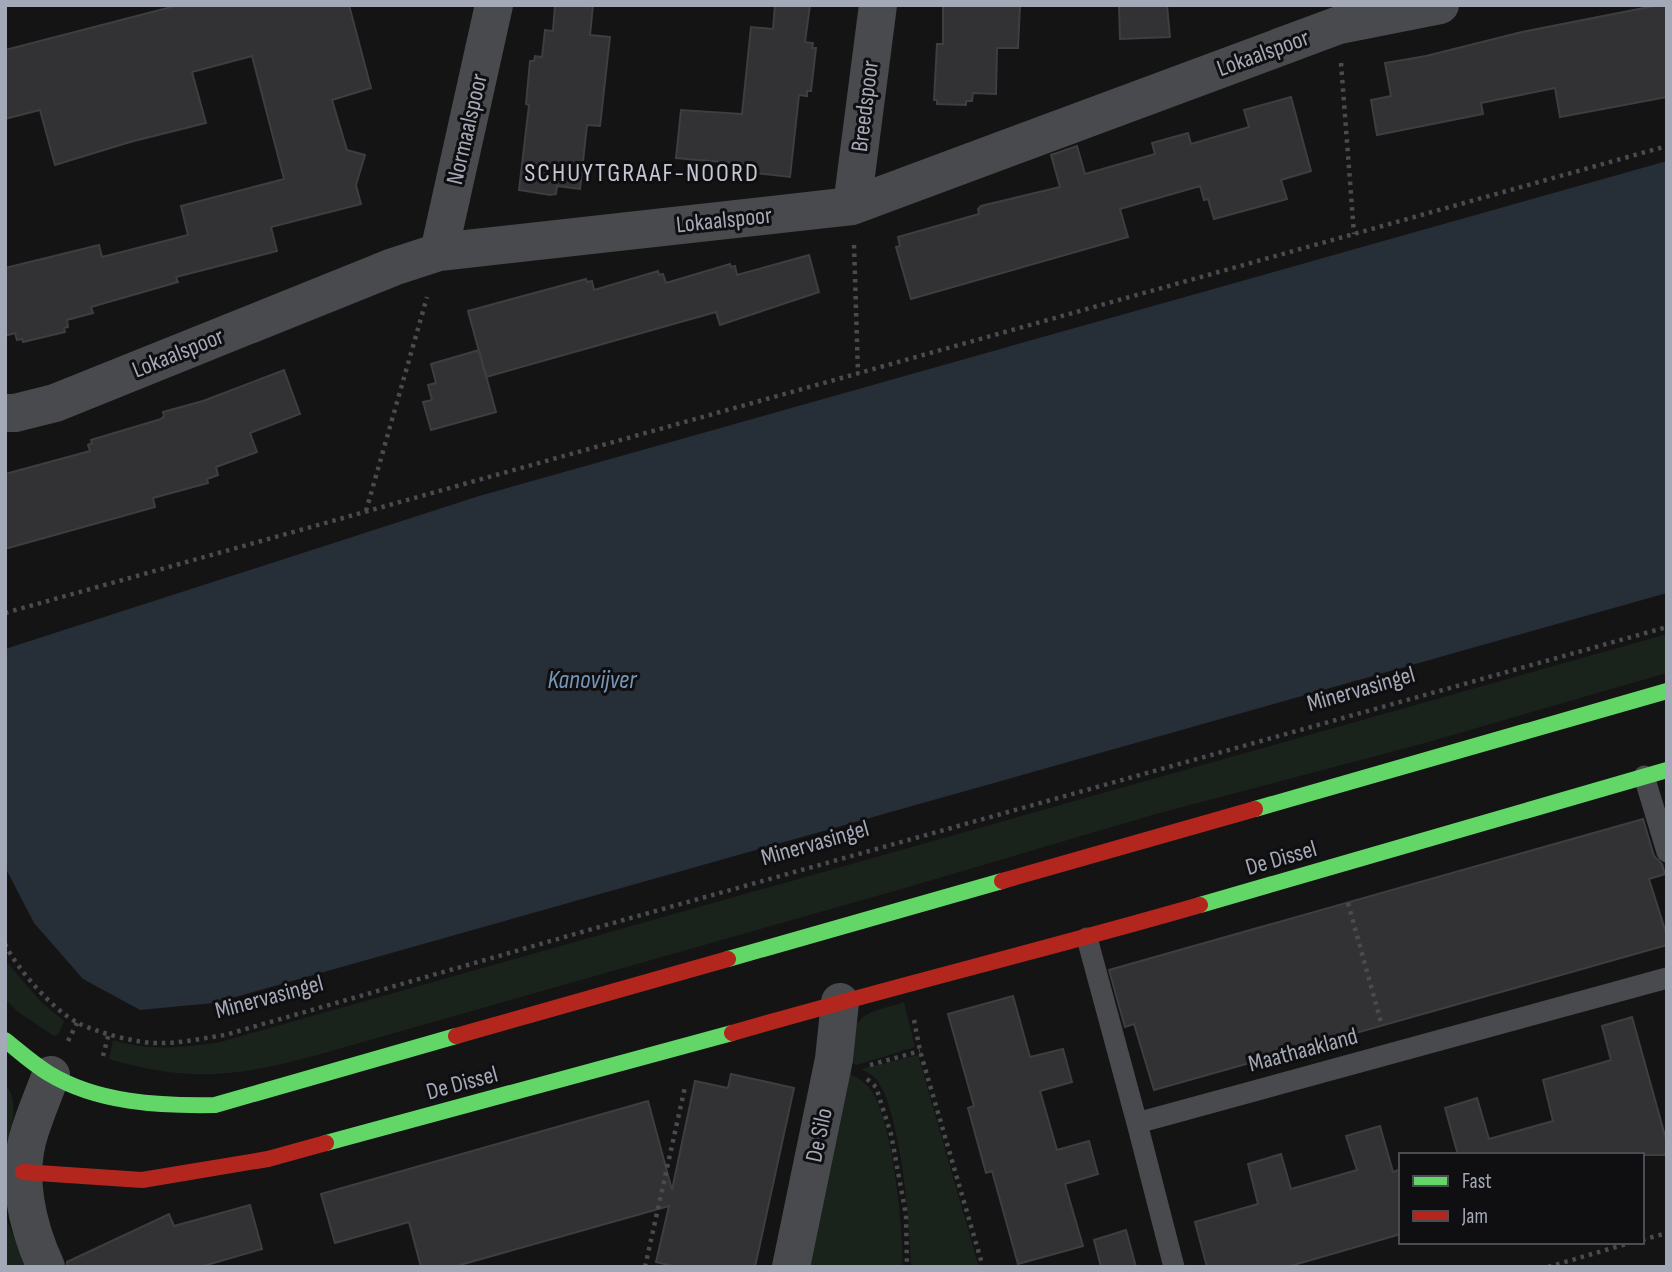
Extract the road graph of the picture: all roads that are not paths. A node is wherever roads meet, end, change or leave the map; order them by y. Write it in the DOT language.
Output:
graph roads {
  1 [pos="494,5"];
  2 [pos="878,5"];
  3 [pos="1440,5"];
  4 [pos="1338,15"];
  5 [pos="852,206"];
  6 [pos="439,252"];
  7 [pos="5,413"];
  8 [pos="1667,691"];
  9 [pos="1667,770"];
  10 [pos="1644,776"];
  11 [pos="1667,852"];
  12 [pos="1087,938"];
  13 [pos="1667,978"];
  14 [pos="840,1002"];
  15 [pos="5,1040"];
  16 [pos="51,1075"];
  17 [pos="1137,1123"];
  18 [pos="23,1172"];
  19 [pos="46,1267"];
  20 [pos="791,1267"];
  21 [pos="1174,1267"];
  1 -- 6 [label="street, Normaalspoor"];
  2 -- 5 [label="street, Breedspoor"];
  3 -- 4 [label="street, Lokaalspoor"];
  4 -- 5 [label="street, Lokaalspoor"];
  5 -- 6 [label="street, Lokaalspoor"];
  6 -- 7 [label="street, Lokaalspoor"];
  8 -- 16 [label="street"];
  9 -- 10 [label="street, De Dissel"];
  10 -- 11 [label="lane"];
  10 -- 12 [label="street, De Dissel"];
  12 -- 14 [label="street, De Dissel"];
  12 -- 17 [label="lane"];
  13 -- 17 [label="lane, Maathaakland"];
  14 -- 18 [label="street, De Dissel"];
  14 -- 20 [label="street, De Silo"];
  15 -- 16 [label="street"];
  16 -- 18 [label="street"];
  17 -- 21 [label="lane"];
  18 -- 19 [label="street"];
}
